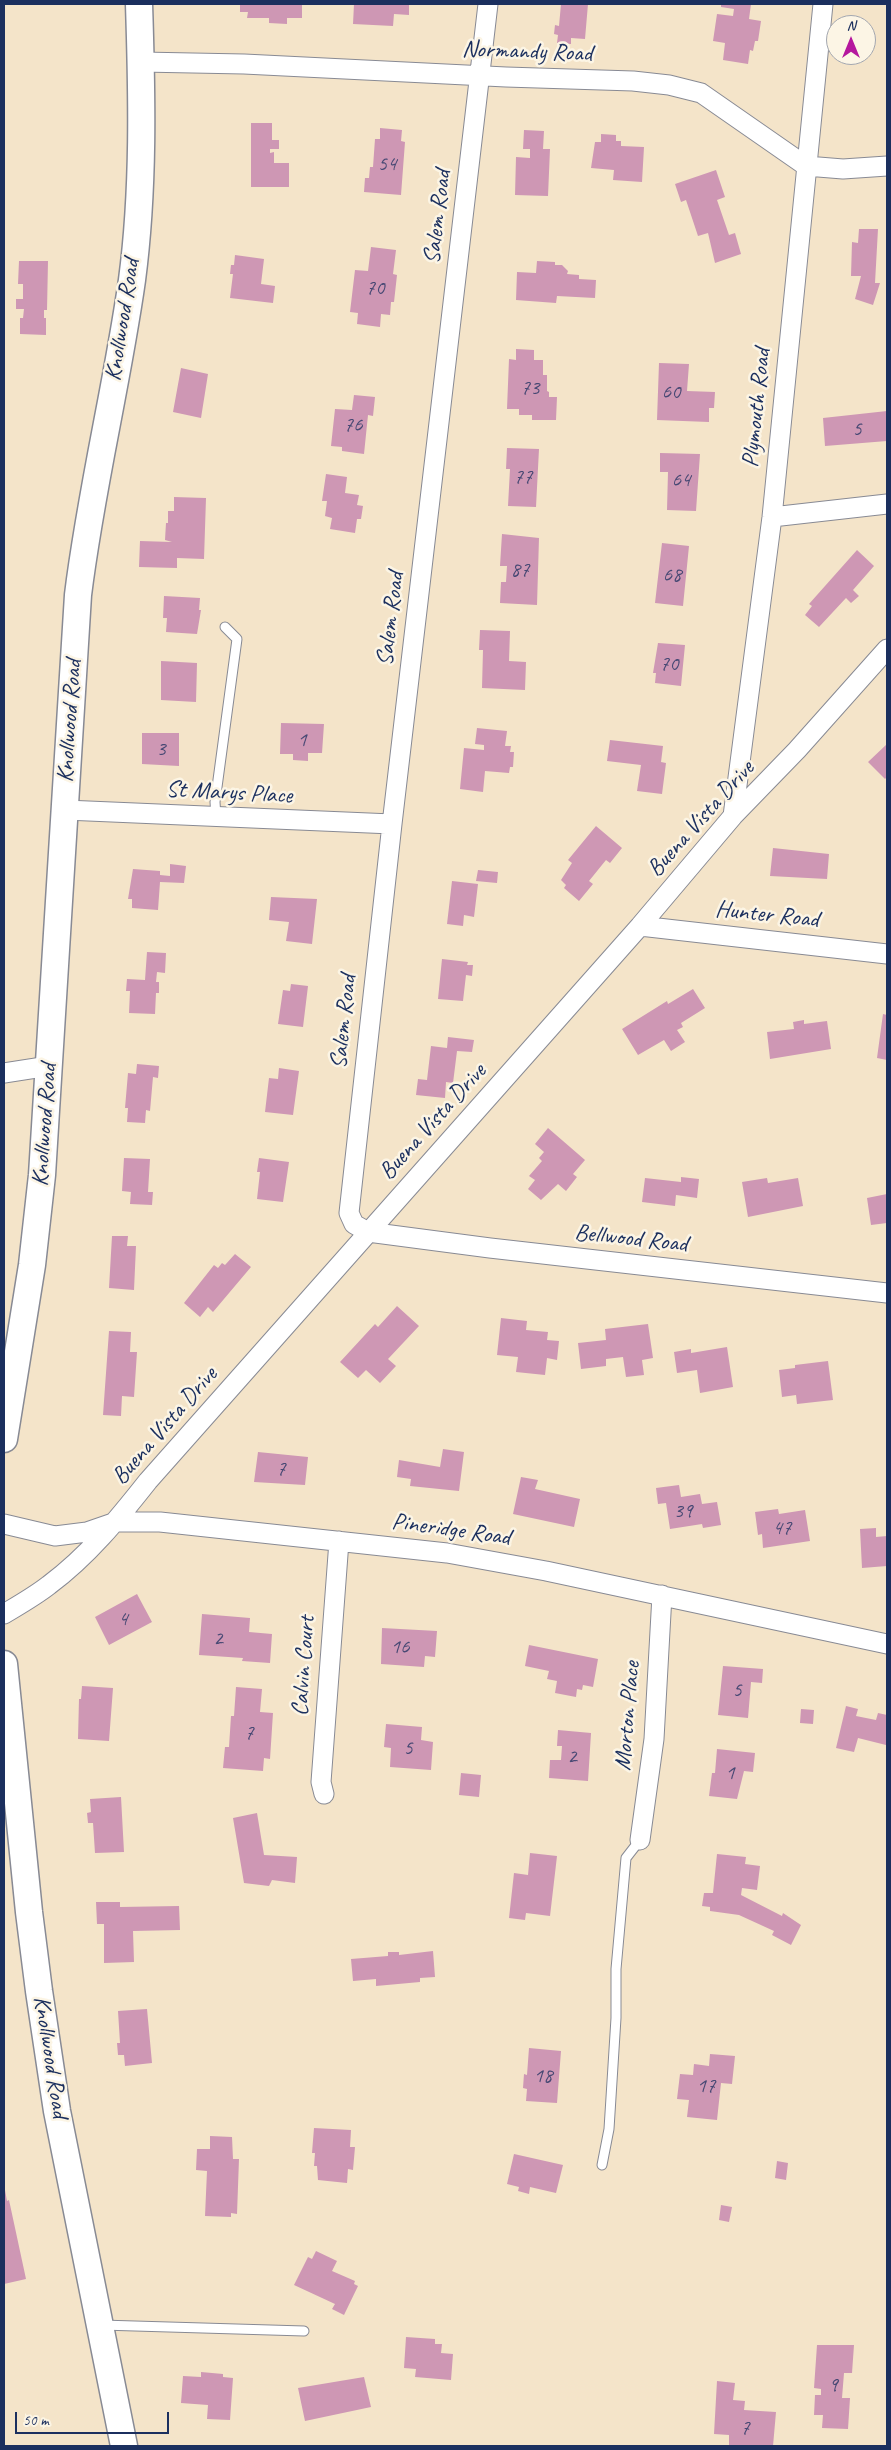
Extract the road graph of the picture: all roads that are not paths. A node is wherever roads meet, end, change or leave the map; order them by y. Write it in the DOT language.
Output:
graph roads {
  1 [pos="488,4"];
  2 [pos="822,4"];
  3 [pos="137,5"];
  4 [pos="141,62"];
  5 [pos="480,76"];
  6 [pos="806,166"];
  7 [pos="887,166"];
  8 [pos="887,504"];
  9 [pos="772,517"];
  10 [pos="225,627"];
  11 [pos="887,649"];
  12 [pos="65,810"];
  13 [pos="734,816"];
  14 [pos="216,818"];
  15 [pos="392,824"];
  16 [pos="640,926"];
  17 [pos="887,954"];
  18 [pos="49,1066"];
  19 [pos="4,1073"];
  20 [pos="368,1232"];
  21 [pos="887,1293"];
  22 [pos="4,1439"];
  23 [pos="116,1522"];
  24 [pos="4,1524"];
  25 [pos="338,1541"];
  26 [pos="662,1595"];
  27 [pos="4,1614"];
  28 [pos="887,1644"];
  29 [pos="4,1664"];
  30 [pos="324,1794"];
  31 [pos="640,1840"];
  32 [pos="602,2165"];
  33 [pos="99,2325"];
  34 [pos="304,2331"];
  35 [pos="124,2446"];
  1 -- 5 [label="street, Salem Road"];
  2 -- 6 [label="street, Plymouth Road"];
  3 -- 4 [label="main road, Knollwood Road"];
  4 -- 5 [label="street, Normandy Road"];
  4 -- 12 [label="main road, Knollwood Road"];
  5 -- 6 [label="street, Normandy Road"];
  5 -- 15 [label="street, Salem Road"];
  6 -- 7 [label="street"];
  6 -- 9 [label="street, Plymouth Road"];
  8 -- 9 [label="street"];
  9 -- 13 [label="street, Plymouth Road"];
  10 -- 14 [label="lane"];
  11 -- 13 [label="street, Buena Vista Drive"];
  12 -- 14 [label="street, St Marys Place"];
  12 -- 18 [label="main road, Knollwood Road"];
  13 -- 16 [label="street, Buena Vista Drive"];
  14 -- 15 [label="street, St Marys Place"];
  15 -- 20 [label="street, Salem Road"];
  16 -- 17 [label="street, Hunter Road"];
  16 -- 20 [label="street, Buena Vista Drive"];
  18 -- 19 [label="street"];
  18 -- 22 [label="main road, Knollwood Road"];
  20 -- 21 [label="street, Bellwood Road"];
  20 -- 23 [label="street, Buena Vista Drive"];
  23 -- 24 [label="street, Pineridge Road"];
  23 -- 25 [label="street, Pineridge Road"];
  23 -- 27 [label="street, Buena Vista Drive"];
  25 -- 26 [label="street, Pineridge Road"];
  25 -- 30 [label="street, Calvin Court"];
  26 -- 28 [label="street, Pineridge Road"];
  26 -- 31 [label="street, Morton Place"];
  29 -- 33 [label="main road, Knollwood Road"];
  31 -- 32 [label="lane"];
  33 -- 34 [label="lane"];
  33 -- 35 [label="main road, Knollwood Road"];
}
